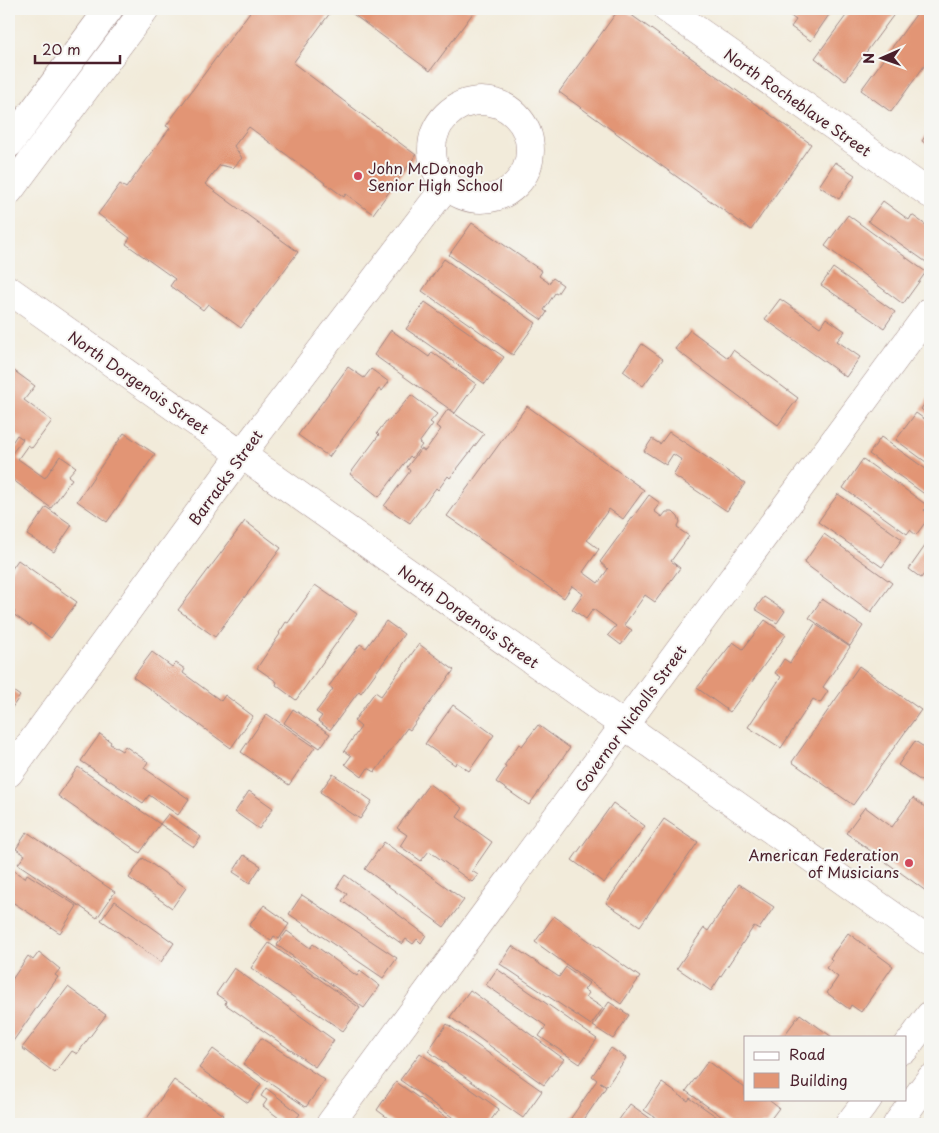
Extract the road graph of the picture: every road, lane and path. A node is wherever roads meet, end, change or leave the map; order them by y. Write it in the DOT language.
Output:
graph roads {
  1 [pos="109,9"];
  2 [pos="145,9"];
  3 [pos="667,9"];
  4 [pos="9,144"];
  5 [pos="446,185"];
  6 [pos="9,191"];
  7 [pos="930,194"];
  8 [pos="9,290"];
  9 [pos="930,311"];
  10 [pos="241,455"];
  11 [pos="625,726"];
  12 [pos="9,773"];
  13 [pos="930,942"];
  14 [pos="930,1015"];
  15 [pos="906,1048"];
  16 [pos="930,1079"];
  17 [pos="867,1100"];
  18 [pos="330,1124"];
  19 [pos="849,1124"];
  20 [pos="897,1124"];
  1 -- 4 [label="street"];
  2 -- 6 [label="street"];
  3 -- 7 [label="street, North Rocheblave Street"];
  5 -- 10 [label="street, Barracks Street"];
  8 -- 10 [label="street, North Dorgenois Street"];
  9 -- 11 [label="street, Governor Nicholls Street"];
  10 -- 11 [label="street, North Dorgenois Street"];
  10 -- 12 [label="street, Barracks Street"];
  11 -- 13 [label="street, North Dorgenois Street"];
  11 -- 18 [label="street, Governor Nicholls Street"];
  14 -- 15 [label="street"];
  16 -- 20 [label="street"];
  17 -- 19 [label="street"];
}
